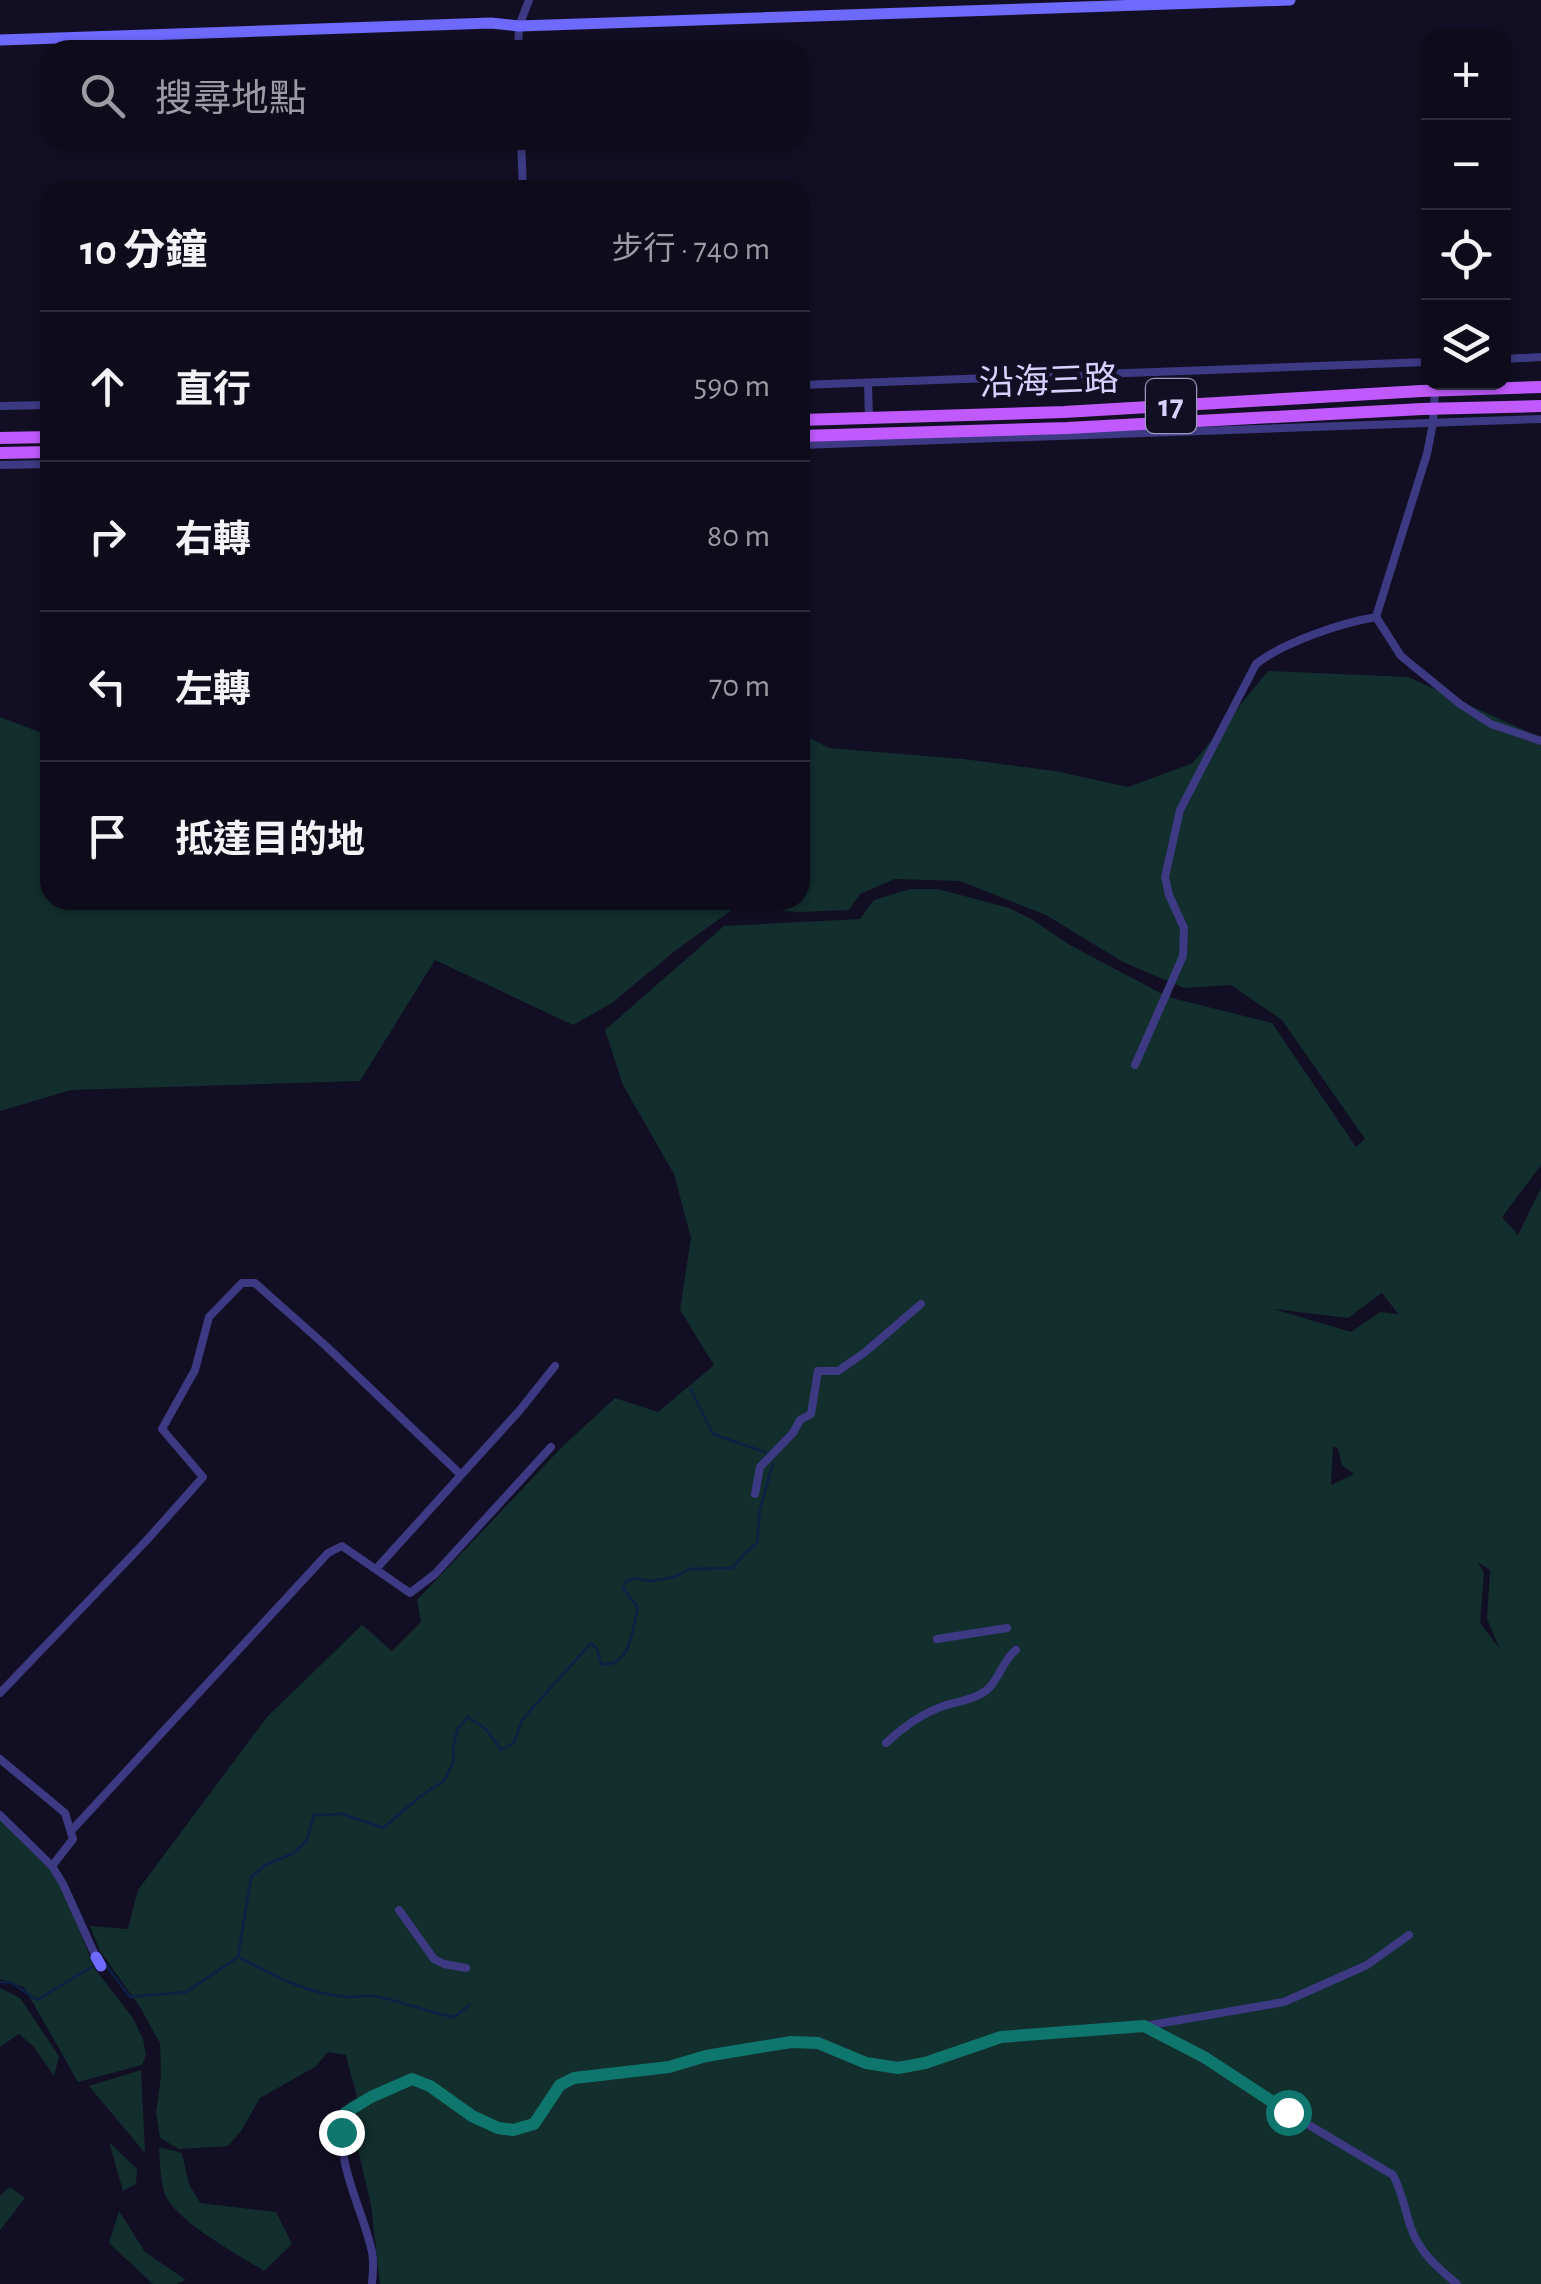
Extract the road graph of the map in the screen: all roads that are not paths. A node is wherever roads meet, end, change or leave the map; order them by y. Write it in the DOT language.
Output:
graph roads {
  1 [pos="529,0"];
  2 [pos="1290,0"];
  3 [pos="518,26"];
  4 [pos="0,40"];
  5 [pos="518,40"];
  6 [pos="522,150"];
  7 [pos="523,180"];
  8 [pos="1541,357"];
  9 [pos="1511,359"];
  10 [pos="1421,362"];
  11 [pos="868,383"];
  12 [pos="810,386"];
  13 [pos="1541,387"];
  14 [pos="1435,391"];
  15 [pos="40,405"];
  16 [pos="0,406"];
  17 [pos="1541,406"];
  18 [pos="1434,416"];
  19 [pos="870,418"];
  20 [pos="1541,419"];
  21 [pos="810,420"];
  22 [pos="810,436"];
  23 [pos="40,437"];
  24 [pos="0,438"];
  25 [pos="870,438"];
  26 [pos="810,444"];
  27 [pos="40,452"];
  28 [pos="0,453"];
  29 [pos="40,464"];
  30 [pos="0,466"];
  31 [pos="1376,617"];
  32 [pos="1541,741"];
  33 [pos="1134,1064"];
  34 [pos="921,1304"];
  35 [pos="556,1366"];
  36 [pos="551,1447"];
  37 [pos="460,1474"];
  38 [pos="755,1494"];
  39 [pos="376,1568"];
  40 [pos="1007,1628"];
  41 [pos="937,1639"];
  42 [pos="1016,1650"];
  43 [pos="0,1693"];
  44 [pos="886,1743"];
  45 [pos="0,1758"];
  46 [pos="0,1815"];
  47 [pos="72,1830"];
  48 [pos="52,1866"];
  49 [pos="398,1910"];
  50 [pos="1409,1935"];
  51 [pos="99,1961"];
  52 [pos="466,1968"];
  53 [pos="1144,2026"];
  54 [pos="372,2284"];
  55 [pos="1457,2284"];
  1 -- 3 [label="street"];
  2 -- 3 [label="street"];
  3 -- 4 [label="street"];
  3 -- 5 [label="street"];
  6 -- 7 [label="street"];
  8 -- 9 [label="street"];
  10 -- 11 [label="street, 沿海三路"];
  11 -- 12 [label="street, 沿海三路"];
  11 -- 19 [label="street"];
  13 -- 14 [label="main road, 沿海三路 / 17"];
  14 -- 18 [label="street"];
  14 -- 19 [label="main road, 沿海三路 / 17"];
  15 -- 16 [label="street"];
  17 -- 18 [label="main road, 沿海三路 / 17"];
  18 -- 20 [label="street, 沿海三路"];
  18 -- 25 [label="main road, 沿海三路 / 17"];
  18 -- 31 [label="street"];
  19 -- 21 [label="main road, 沿海三路 / 17"];
  19 -- 25 [label="street"];
  22 -- 25 [label="main road, 沿海三路 / 17"];
  23 -- 24 [label="main road"];
  25 -- 26 [label="street, 沿海三路"];
  27 -- 28 [label="main road"];
  29 -- 30 [label="street"];
  31 -- 32 [label="street"];
  31 -- 33 [label="street"];
  34 -- 38 [label="street"];
  35 -- 37 [label="street"];
  36 -- 39 [label="street"];
  37 -- 39 [label="street"];
  37 -- 43 [label="street"];
  39 -- 47 [label="street"];
  40 -- 41 [label="street"];
  42 -- 44 [label="street"];
  45 -- 47 [label="street"];
  46 -- 48 [label="street"];
  47 -- 48 [label="street"];
  48 -- 51 [label="street"];
  49 -- 52 [label="street"];
  50 -- 53 [label="street"];
  53 -- 54 [label="street"];
  53 -- 55 [label="street"];
}
